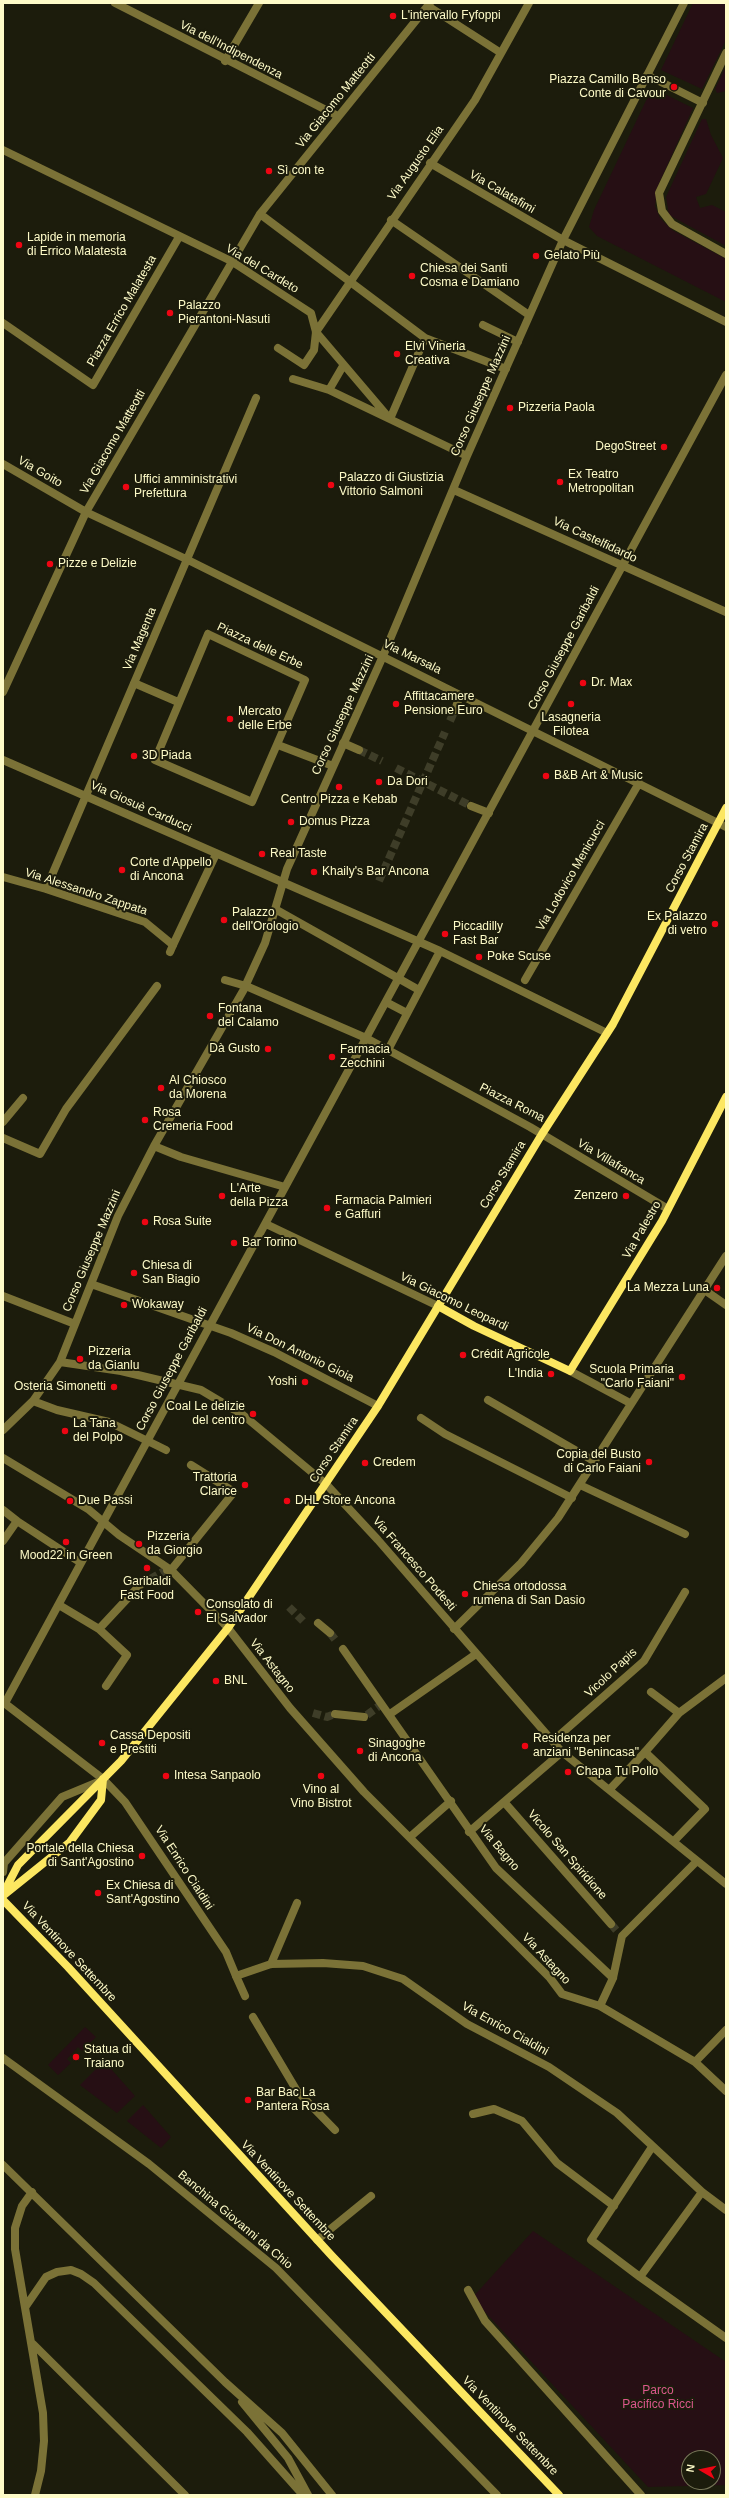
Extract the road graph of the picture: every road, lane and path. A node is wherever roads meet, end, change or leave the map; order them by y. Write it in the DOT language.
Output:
graph roads {
  1 [pos="115,3"];
  2 [pos="259,3"];
  3 [pos="529,3"];
  4 [pos="684,3"];
  5 [pos="429,5"];
  6 [pos="501,53"];
  7 [pos="726,53"];
  8 [pos="225,61"];
  9 [pos="647,75"];
  10 [pos="703,102"];
  11 [pos="338,116"];
  12 [pos="3,150"];
  13 [pos="430,163"];
  14 [pos="260,214"];
  15 [pos="391,220"];
  16 [pos="179,238"];
  17 [pos="563,240"];
  18 [pos="726,254"];
  19 [pos="231,262"];
  20 [pos="350,280"];
  21 [pos="529,315"];
  22 [pos="726,322"];
  23 [pos="3,323"];
  24 [pos="483,325"];
  25 [pos="316,332"];
  26 [pos="425,338"];
  27 [pos="518,342"];
  28 [pos="278,348"];
  29 [pos="343,366"];
  30 [pos="506,369"];
  31 [pos="726,375"];
  32 [pos="293,379"];
  33 [pos="329,390"];
  34 [pos="256,398"];
  35 [pos="390,419"];
  36 [pos="467,456"];
  37 [pos="3,464"];
  38 [pos="454,490"];
  39 [pos="86,512"];
  40 [pos="186,559"];
  41 [pos="621,565"];
  42 [pos="726,612"];
  43 [pos="383,656"];
  44 [pos="134,683"];
  45 [pos="3,692"];
  46 [pos="460,695"];
  47 [pos="178,702"];
  48 [pos="455,710"];
  49 [pos="533,731"];
  50 [pos="343,742"];
  51 [pos="278,744"];
  52 [pos="359,750"];
  53 [pos="3,760"];
  54 [pos="332,766"];
  55 [pos="639,783"];
  56 [pos="86,796"];
  57 [pos="471,806"];
  58 [pos="726,808"];
  59 [pos="489,813"];
  60 [pos="722,825"];
  61 [pos="216,854"];
  62 [pos="3,878"];
  63 [pos="284,881"];
  64 [pos="46,889"];
  65 [pos="275,909"];
  66 [pos="419,941"];
  67 [pos="440,950"];
  68 [pos="399,978"];
  69 [pos="225,980"];
  70 [pos="525,980"];
  71 [pos="157,986"];
  72 [pos="244,988"];
  73 [pos="419,990"];
  74 [pos="386,1002"];
  75 [pos="408,1013"];
  76 [pos="613,1024"];
  77 [pos="607,1033"];
  78 [pos="366,1038"];
  79 [pos="388,1050"];
  80 [pos="726,1097"];
  81 [pos="23,1098"];
  82 [pos="723,1112"];
  83 [pos="3,1122"];
  84 [pos="542,1134"];
  85 [pos="3,1138"];
  86 [pos="154,1146"];
  87 [pos="285,1187"];
  88 [pos="668,1209"];
  89 [pos="266,1224"];
  90 [pos="726,1256"];
  91 [pos="91,1284"];
  92 [pos="706,1291"];
  93 [pos="5,1299"];
  94 [pos="726,1305"];
  95 [pos="438,1306"];
  96 [pos="75,1324"];
  97 [pos="209,1325"];
  98 [pos="60,1362"];
  99 [pos="570,1371"];
  100 [pos="177,1385"];
  101 [pos="488,1400"];
  102 [pos="33,1401"];
  103 [pos="630,1403"];
  104 [pos="378,1406"];
  105 [pos="421,1418"];
  106 [pos="3,1430"];
  107 [pos="148,1440"];
  108 [pos="166,1450"];
  109 [pos="3,1458"];
  110 [pos="594,1461"];
  111 [pos="191,1465"];
  112 [pos="326,1484"];
  113 [pos="580,1485"];
  114 [pos="572,1498"];
  115 [pos="3,1510"];
  116 [pos="17,1521"];
  117 [pos="104,1522"];
  118 [pos="685,1534"];
  119 [pos="3,1541"];
  120 [pos="81,1563"];
  121 [pos="168,1570"];
  122 [pos="140,1585"];
  123 [pos="685,1592"];
  124 [pos="59,1605"];
  125 [pos="318,1623"];
  126 [pos="228,1628"];
  127 [pos="99,1629"];
  128 [pos="454,1629"];
  129 [pos="330,1633"];
  130 [pos="342,1649"];
  131 [pos="476,1654"];
  132 [pos="726,1678"];
  133 [pos="106,1686"];
  134 [pos="651,1692"];
  135 [pos="4,1703"];
  136 [pos="679,1713"];
  137 [pos="335,1714"];
  138 [pos="390,1714"];
  139 [pos="364,1717"];
  140 [pos="554,1740"];
  141 [pos="562,1752"];
  142 [pos="645,1752"];
  143 [pos="103,1779"];
  144 [pos="610,1789"];
  145 [pos="452,1801"];
  146 [pos="505,1803"];
  147 [pos="469,1832"];
  148 [pos="410,1836"];
  149 [pos="674,1841"];
  150 [pos="697,1861"];
  151 [pos="3,1872"];
  152 [pos="726,1884"];
  153 [pos="3,1895"];
  154 [pos="3,1900"];
  155 [pos="296,1903"];
  156 [pos="617,1930"];
  157 [pos="271,1964"];
  158 [pos="236,1976"];
  159 [pos="613,1978"];
  160 [pos="245,1996"];
  161 [pos="600,2006"];
  162 [pos="253,2017"];
  163 [pos="726,2030"];
  164 [pos="3,2058"];
  165 [pos="695,2062"];
  166 [pos="726,2091"];
  167 [pos="473,2114"];
  168 [pos="335,2130"];
  169 [pos="652,2148"];
  170 [pos="3,2165"];
  171 [pos="32,2192"];
  172 [pos="702,2192"];
  173 [pos="371,2196"];
  174 [pos="614,2206"];
  175 [pos="726,2210"];
  176 [pos="317,2240"];
  177 [pos="640,2277"];
  178 [pos="468,2290"];
  179 [pos="26,2306"];
  180 [pos="726,2338"];
  181 [pos="33,2344"];
  182 [pos="225,2382"];
  183 [pos="35,2495"];
  184 [pos="184,2495"];
  185 [pos="303,2495"];
  186 [pos="308,2495"];
  187 [pos="332,2495"];
  188 [pos="497,2495"];
  189 [pos="558,2495"];
  190 [pos="641,2495"];
  1 -- 8 [label="street, Via dell'Indipendenza"];
  2 -- 8 [label="street"];
  3 -- 6 [label="street, Via Augusto Elia"];
  4 -- 9 [label="street"];
  5 -- 6 [label="street"];
  5 -- 11 [label="street, Via Giacomo Matteotti"];
  6 -- 13 [label="street, Via Augusto Elia"];
  7 -- 10 [label="street"];
  8 -- 11 [label="street, Via dell'Indipendenza"];
  9 -- 10 [label="street"];
  9 -- 17 [label="street"];
  10 -- 18 [label="street"];
  11 -- 14 [label="street, Via Giacomo Matteotti"];
  12 -- 16 [label="street, Via del Cardeto"];
  13 -- 15 [label="street, Via Augusto Elia"];
  13 -- 17 [label="street, Via Calatafimi"];
  14 -- 19 [label="street, Via Giacomo Matteotti"];
  14 -- 20 [label="street"];
  15 -- 20 [label="street, Via Augusto Elia"];
  15 -- 21 [label="street"];
  16 -- 19 [label="street, Via del Cardeto"];
  16 -- 23 [label="street, Piazza Errico Malatesta"];
  17 -- 21 [label="street, Corso Giuseppe Mazzini"];
  17 -- 22 [label="street"];
  19 -- 25 [label="street, Via del Cardeto"];
  19 -- 39 [label="street, Via Giacomo Matteotti"];
  20 -- 25 [label="street, Via Augusto Elia"];
  20 -- 26 [label="street"];
  21 -- 27 [label="street, Corso Giuseppe Mazzini"];
  24 -- 27 [label="street"];
  25 -- 28 [label="street"];
  25 -- 29 [label="street, Via del Cardeto"];
  26 -- 30 [label="street"];
  26 -- 35 [label="street"];
  27 -- 30 [label="street, Corso Giuseppe Mazzini"];
  29 -- 33 [label="street"];
  29 -- 35 [label="street, Via del Cardeto"];
  30 -- 36 [label="street, Corso Giuseppe Mazzini"];
  31 -- 41 [label="street, Corso Giuseppe Garibaldi"];
  32 -- 33 [label="street"];
  33 -- 35 [label="street"];
  34 -- 40 [label="street, Via Magenta"];
  35 -- 36 [label="street, Via del Cardeto"];
  36 -- 38 [label="street, Corso Giuseppe Mazzini"];
  37 -- 39 [label="street, Via Goito"];
  38 -- 41 [label="street, Via Castelfidardo"];
  38 -- 43 [label="street, Corso Giuseppe Mazzini"];
  39 -- 40 [label="street, Via Marsala"];
  39 -- 45 [label="street, Via Giacomo Matteotti"];
  40 -- 43 [label="street, Via Marsala"];
  40 -- 44 [label="street, Via Magenta"];
  41 -- 42 [label="street, Via Castelfidardo"];
  41 -- 49 [label="street, Corso Giuseppe Garibaldi"];
  43 -- 46 [label="street, Via Marsala"];
  43 -- 50 [label="street, Corso Giuseppe Mazzini"];
  44 -- 47 [label="street"];
  44 -- 56 [label="street, Via Magenta"];
  46 -- 48 [label="street"];
  46 -- 49 [label="street, Via Marsala"];
  47 -- 51 [label="street, Piazza delle Erbe"];
  47 -- 51 [label="street, Piazza delle Erbe"];
  49 -- 55 [label="street, Via Marsala"];
  49 -- 59 [label="street, Corso Giuseppe Garibaldi"];
  50 -- 52 [label="street"];
  50 -- 54 [label="street, Corso Giuseppe Mazzini"];
  51 -- 54 [label="street"];
  53 -- 56 [label="street, Via Giosuè Carducci"];
  54 -- 63 [label="street, Corso Giuseppe Mazzini"];
  55 -- 60 [label="street, Via Marsala"];
  55 -- 70 [label="street, Via Lodovico Menicucci"];
  56 -- 61 [label="street, Via Giosuè Carducci"];
  56 -- 64 [label="street, Via Magenta"];
  57 -- 59 [label="street"];
  58 -- 60 [label="street, Corso Stamira"];
  59 -- 66 [label="street, Corso Giuseppe Garibaldi"];
  60 -- 76 [label="street, Corso Stamira"];
  61 -- 63 [label="street, Via Giosuè Carducci"];
  61 -- 64 [label="street, Via Alessandro Zappata"];
  62 -- 64 [label="street, Via Alessandro Zappata"];
  63 -- 65 [label="street"];
  63 -- 66 [label="street"];
  65 -- 68 [label="street"];
  65 -- 72 [label="street"];
  66 -- 67 [label="street"];
  66 -- 68 [label="street"];
  67 -- 73 [label="street"];
  67 -- 77 [label="street"];
  68 -- 73 [label="street"];
  68 -- 74 [label="street"];
  69 -- 72 [label="street, Piazza Roma"];
  71 -- 85 [label="street"];
  72 -- 78 [label="street, Piazza Roma"];
  72 -- 86 [label="street, Corso Giuseppe Mazzini"];
  73 -- 75 [label="street"];
  74 -- 75 [label="street"];
  74 -- 78 [label="street"];
  75 -- 79 [label="street"];
  76 -- 77 [label="street, Piazza Roma"];
  77 -- 84 [label="street, Piazza Roma"];
  78 -- 79 [label="street, Piazza Roma"];
  78 -- 87 [label="street, Corso Giuseppe Garibaldi"];
  79 -- 84 [label="street, Piazza Roma"];
  80 -- 82 [label="street, Via Palestro"];
  81 -- 83 [label="street"];
  82 -- 88 [label="street, Via Palestro"];
  84 -- 88 [label="street, Via Villafranca"];
  84 -- 95 [label="street, Corso Stamira"];
  86 -- 87 [label="street"];
  86 -- 91 [label="street, Corso Giuseppe Mazzini"];
  87 -- 89 [label="street, Corso Giuseppe Garibaldi"];
  88 -- 99 [label="street, Via Palestro"];
  89 -- 95 [label="street, Via Giacomo Leopardi"];
  89 -- 97 [label="street, Corso Giuseppe Garibaldi"];
  90 -- 92 [label="street"];
  91 -- 96 [label="street, Corso Giuseppe Mazzini"];
  91 -- 97 [label="street, Via Don Antonio Gioia"];
  92 -- 94 [label="street"];
  92 -- 103 [label="street"];
  93 -- 96 [label="street"];
  95 -- 99 [label="street, Via Giacomo Leopardi"];
  95 -- 104 [label="street, Corso Stamira"];
  96 -- 98 [label="street, Corso Giuseppe Mazzini"];
  97 -- 100 [label="street, Corso Giuseppe Garibaldi"];
  97 -- 104 [label="street, Via Don Antonio Gioia"];
  98 -- 100 [label="street, Via Francesco Podesti"];
  98 -- 102 [label="street, Corso Giuseppe Mazzini"];
  99 -- 103 [label="street, Via Giacomo Leopardi"];
  100 -- 107 [label="street, Corso Giuseppe Garibaldi"];
  100 -- 112 [label="street, Via Francesco Podesti"];
  101 -- 110 [label="street"];
  102 -- 106 [label="street, Corso Giuseppe Mazzini"];
  102 -- 107 [label="street"];
  103 -- 110 [label="street"];
  104 -- 112 [label="street, Corso Stamira"];
  105 -- 114 [label="street"];
  107 -- 108 [label="street"];
  107 -- 117 [label="street, Corso Giuseppe Garibaldi"];
  109 -- 117 [label="street, Via Astagno"];
  110 -- 113 [label="street"];
  111 -- 121 [label="street"];
  112 -- 126 [label="street, Corso Stamira"];
  112 -- 128 [label="street, Via Francesco Podesti"];
  113 -- 114 [label="street"];
  113 -- 118 [label="street"];
  114 -- 128 [label="street"];
  115 -- 116 [label="street"];
  116 -- 119 [label="street"];
  116 -- 120 [label="street"];
  117 -- 120 [label="street, Corso Giuseppe Garibaldi"];
  117 -- 121 [label="street, Via Astagno"];
  120 -- 124 [label="street, Corso Giuseppe Garibaldi"];
  121 -- 126 [label="street, Via Astagno"];
  122 -- 127 [label="street"];
  123 -- 140 [label="street, Vicolo Papis"];
  124 -- 127 [label="street"];
  124 -- 135 [label="street, Corso Giuseppe Garibaldi"];
  125 -- 129 [label="street"];
  126 -- 143 [label="street, Corso Stamira"];
  126 -- 148 [label="street, Via Astagno"];
  127 -- 133 [label="street"];
  128 -- 131 [label="street, Via Francesco Podesti"];
  130 -- 138 [label="street, Via Bagno"];
  131 -- 138 [label="street"];
  131 -- 140 [label="street, Via Francesco Podesti"];
  132 -- 136 [label="street"];
  134 -- 136 [label="street"];
  135 -- 143 [label="street, Via Enrico Cialdini"];
  136 -- 142 [label="street"];
  137 -- 139 [label="street"];
  138 -- 145 [label="street, Via Bagno"];
  140 -- 141 [label="street, Via Francesco Podesti"];
  141 -- 144 [label="street, Via Francesco Podesti"];
  141 -- 146 [label="street"];
  142 -- 144 [label="street"];
  142 -- 149 [label="street"];
  143 -- 151 [label="street"];
  143 -- 153 [label="street, Corso Stamira"];
  143 -- 153 [label="street"];
  143 -- 158 [label="street, Via Enrico Cialdini"];
  144 -- 149 [label="street, Via Francesco Podesti"];
  145 -- 147 [label="street, Via Bagno"];
  145 -- 148 [label="street"];
  146 -- 147 [label="street"];
  146 -- 156 [label="street, Vicolo San Spiridione"];
  147 -- 159 [label="street, Via Bagno"];
  148 -- 161 [label="street, Via Astagno"];
  149 -- 150 [label="street, Via Francesco Podesti"];
  150 -- 152 [label="street, Via Francesco Podesti"];
  150 -- 156 [label="street"];
  154 -- 176 [label="street, Via Ventinove Settembre"];
  155 -- 157 [label="street"];
  156 -- 159 [label="street"];
  157 -- 158 [label="street, Via Enrico Cialdini"];
  157 -- 169 [label="street, Via Enrico Cialdini"];
  158 -- 160 [label="street, Via Enrico Cialdini"];
  159 -- 161 [label="street"];
  161 -- 165 [label="street, Via Astagno"];
  162 -- 168 [label="street"];
  163 -- 165 [label="street"];
  164 -- 188 [label="street, Banchina Giovanni da Chio"];
  165 -- 166 [label="street, Via Astagno"];
  167 -- 174 [label="street"];
  169 -- 172 [label="street, Via Enrico Cialdini"];
  169 -- 174 [label="street"];
  170 -- 171 [label="street"];
  171 -- 179 [label="street"];
  171 -- 182 [label="street"];
  172 -- 175 [label="street, Via Enrico Cialdini"];
  172 -- 177 [label="street"];
  173 -- 176 [label="street"];
  174 -- 177 [label="street"];
  176 -- 189 [label="street, Via Ventinove Settembre"];
  177 -- 180 [label="street"];
  178 -- 190 [label="street"];
  179 -- 181 [label="street"];
  179 -- 185 [label="street"];
  181 -- 183 [label="street"];
  181 -- 184 [label="street"];
  182 -- 186 [label="street"];
  182 -- 187 [label="street"];
}
